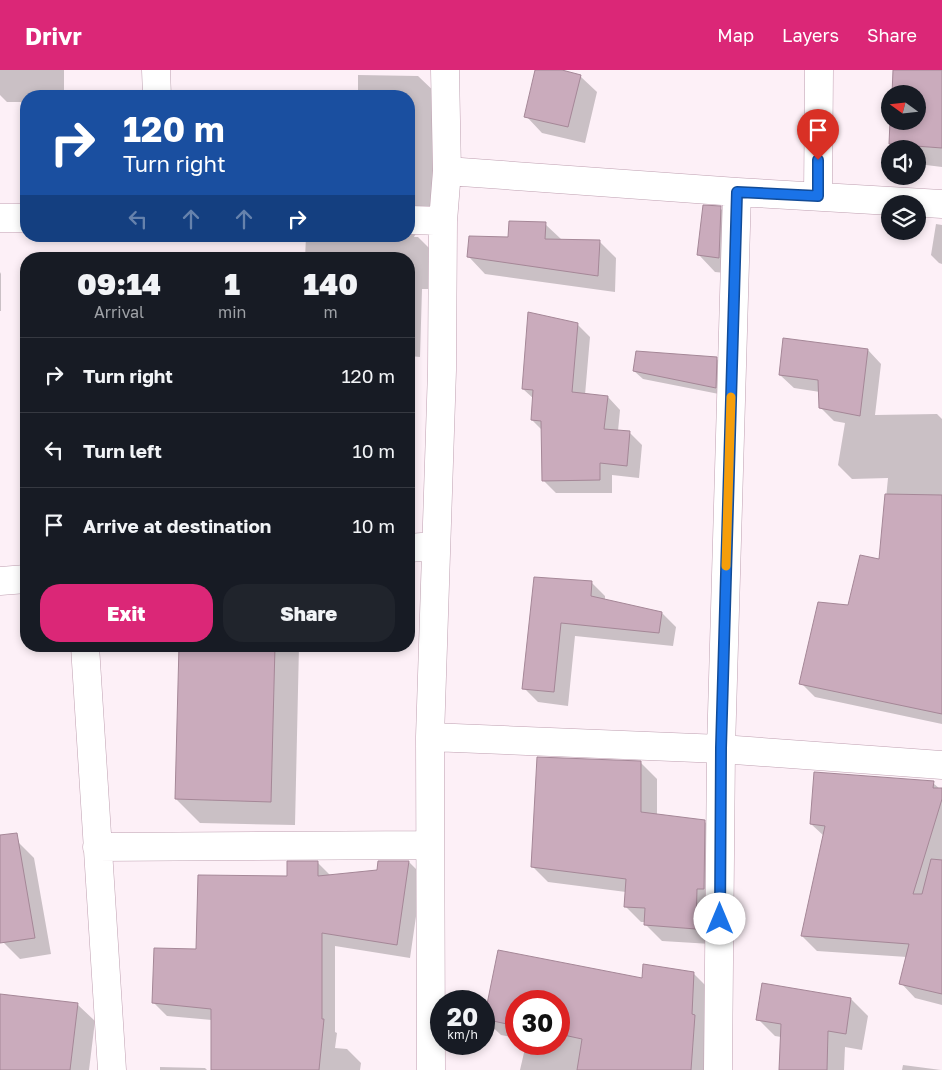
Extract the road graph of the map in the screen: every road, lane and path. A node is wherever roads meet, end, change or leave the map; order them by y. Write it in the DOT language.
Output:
graph roads {
  1 [pos="156,70"];
  2 [pos="445,70"];
  3 [pos="818,70"];
  4 [pos="157,90"];
  5 [pos="447,171"];
  6 [pos="737,192"];
  7 [pos="818,196"];
  8 [pos="942,204"];
  9 [pos="0,218"];
  10 [pos="20,218"];
  11 [pos="415,220"];
  12 [pos="443,221"];
  13 [pos="435,546"];
  14 [pos="415,548"];
  15 [pos="20,579"];
  16 [pos="0,581"];
  17 [pos="85,652"];
  18 [pos="430,737"];
  19 [pos="721,748"];
  20 [pos="942,764"];
  21 [pos="430,845"];
  22 [pos="98,847"];
  23 [pos="112,1070"];
  24 [pos="431,1070"];
  25 [pos="718,1070"];
  1 -- 4 [label="street"];
  2 -- 5 [label="street"];
  3 -- 7 [label="street"];
  5 -- 6 [label="street"];
  5 -- 12 [label="street"];
  6 -- 7 [label="street"];
  6 -- 19 [label="street"];
  7 -- 8 [label="street"];
  9 -- 10 [label="street"];
  11 -- 12 [label="street"];
  12 -- 13 [label="street"];
  13 -- 14 [label="street"];
  13 -- 18 [label="street"];
  15 -- 16 [label="street"];
  17 -- 22 [label="street"];
  18 -- 19 [label="street"];
  18 -- 21 [label="street"];
  19 -- 20 [label="street"];
  19 -- 25 [label="street"];
  21 -- 22 [label="street"];
  21 -- 24 [label="street"];
  22 -- 23 [label="street"];
}
